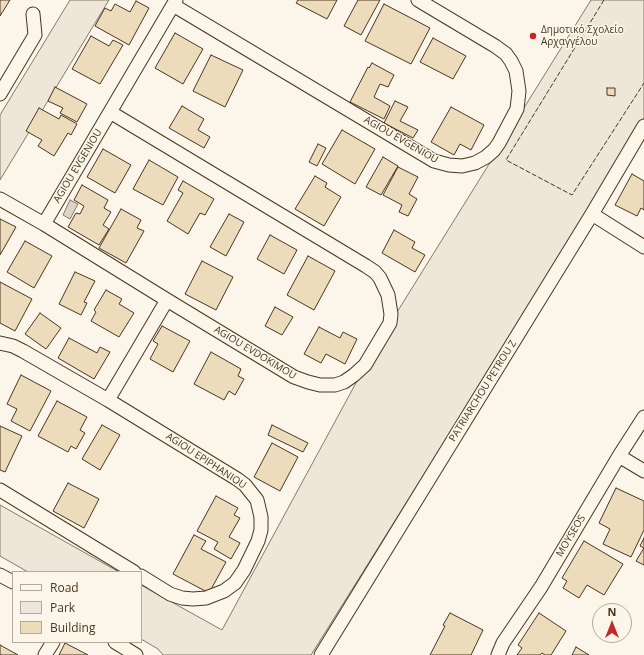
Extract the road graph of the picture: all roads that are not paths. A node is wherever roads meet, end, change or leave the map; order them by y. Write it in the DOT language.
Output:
graph roads {
  1 [pos="418,0"];
  2 [pos="174,2"];
  3 [pos="32,14"];
  4 [pos="0,94"];
  5 [pos="110,112"];
  6 [pos="644,126"];
  7 [pos="0,199"];
  8 [pos="592,214"];
  9 [pos="44,224"];
  10 [pos="644,247"];
  11 [pos="167,300"];
  12 [pos="0,343"];
  13 [pos="108,400"];
  14 [pos="644,417"];
  15 [pos="619,456"];
  16 [pos="644,471"];
  17 [pos="0,490"];
  18 [pos="132,571"];
  19 [pos="0,575"];
  20 [pos="142,577"];
  21 [pos="12,581"];
  22 [pos="52,643"];
  23 [pos="117,643"];
  24 [pos="45,655"];
  25 [pos="136,655"];
  26 [pos="321,655"];
  27 [pos="498,655"];
  1 -- 2 [label="street, AGIOU EVGENIOU"];
  2 -- 5 [label="street, AGIOU EVGENIOU"];
  3 -- 4 [label="street"];
  5 -- 9 [label="street, AGIOU EVGENIOU"];
  5 -- 11 [label="street, AGIOU EVDOKIMOU"];
  6 -- 8 [label="street, PATRIARCHOU PETROU Z"];
  7 -- 9 [label="street, AGIOU EVDOKIMOU"];
  8 -- 10 [label="street"];
  8 -- 26 [label="street, PATRIARCHOU PETROU Z"];
  9 -- 11 [label="street, AGIOU EVDOKIMOU"];
  11 -- 13 [label="street"];
  12 -- 13 [label="street, AGIOU EPIPHANIOU"];
  13 -- 20 [label="street, AGIOU EPIPHANIOU"];
  14 -- 15 [label="street, MOYSEOS"];
  15 -- 16 [label="street"];
  15 -- 27 [label="street, MOYSEOS"];
  17 -- 18 [label="street"];
  19 -- 21 [label="street"];
  22 -- 24 [label="street"];
  23 -- 25 [label="street"];
}
